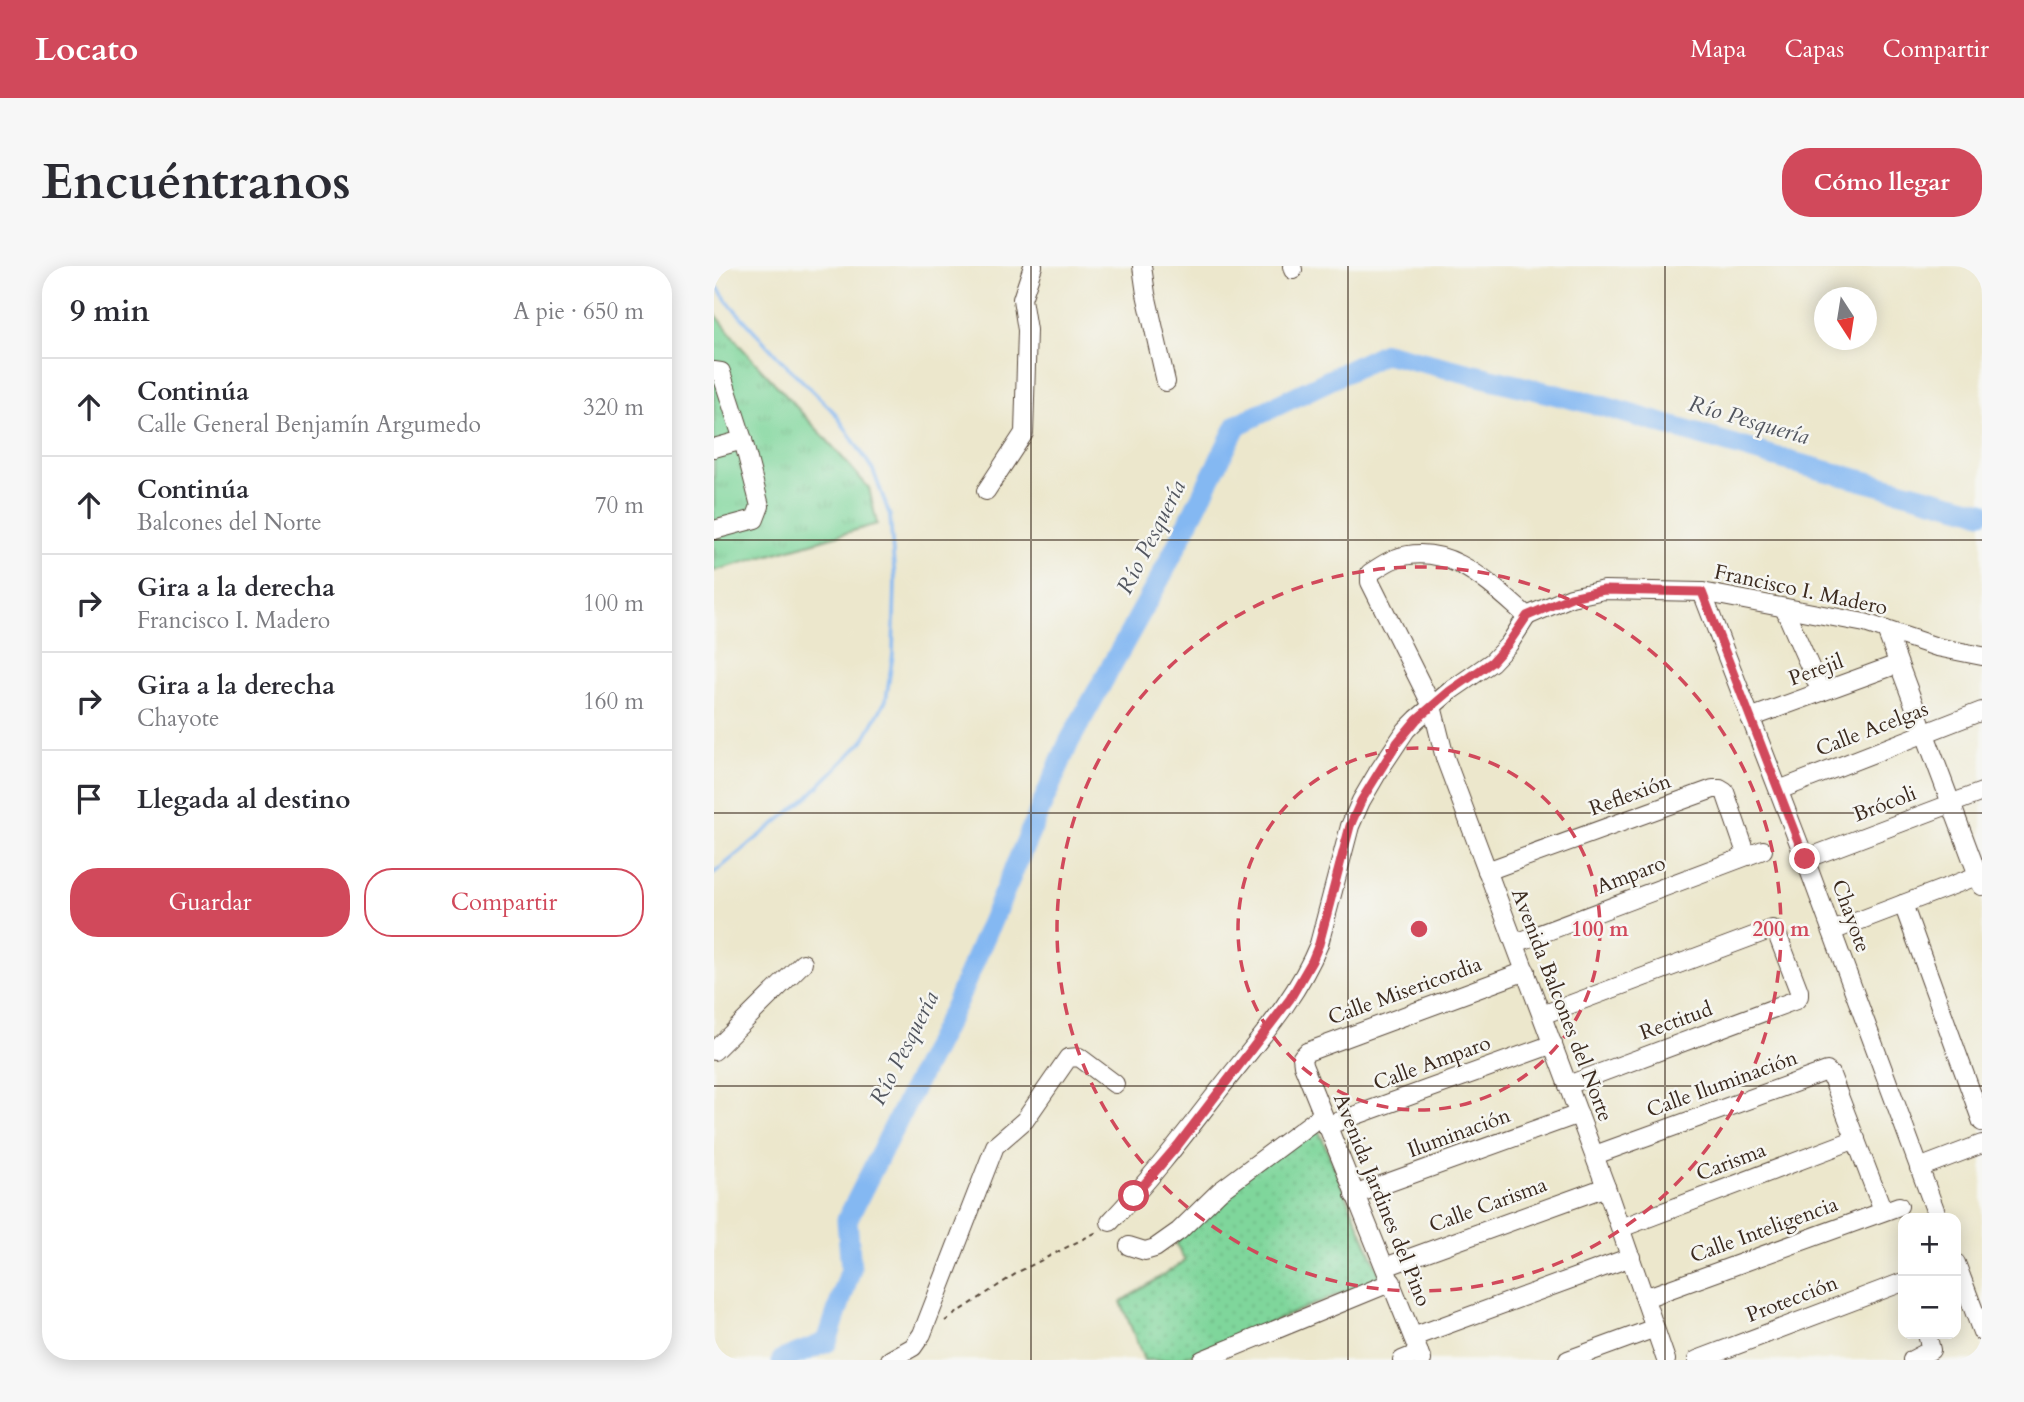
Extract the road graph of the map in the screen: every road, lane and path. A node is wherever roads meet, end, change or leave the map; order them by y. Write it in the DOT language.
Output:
graph roads {
  1 [pos="1033,266"];
  2 [pos="1142,266"];
  3 [pos="714,371"];
  4 [pos="1166,382"];
  5 [pos="743,440"];
  6 [pos="714,448"];
  7 [pos="986,491"];
  8 [pos="714,530"];
  9 [pos="1702,592"];
  10 [pos="1784,608"];
  11 [pos="1527,616"];
  12 [pos="1886,630"];
  13 [pos="1982,656"];
  14 [pos="1898,664"];
  15 [pos="1821,692"];
  16 [pos="1432,706"];
  17 [pos="1982,711"];
  18 [pos="1750,718"];
  19 [pos="1925,733"];
  20 [pos="1779,790"];
  21 [pos="1982,792"];
  22 [pos="1951,803"];
  23 [pos="1755,853"];
  24 [pos="1805,859"];
  25 [pos="1487,871"];
  26 [pos="1981,878"];
  27 [pos="1903,904"];
  28 [pos="1832,931"];
  29 [pos="1516,943"];
  30 [pos="803,963"];
  31 [pos="1526,971"];
  32 [pos="1542,1015"];
  33 [pos="1553,1044"];
  34 [pos="714,1051"];
  35 [pos="1302,1057"];
  36 [pos="1115,1084"];
  37 [pos="1568,1086"];
  38 [pos="1579,1114"];
  39 [pos="1324,1120"];
  40 [pos="1982,1122"];
  41 [pos="1856,1139"];
  42 [pos="1982,1144"];
  43 [pos="1595,1155"];
  44 [pos="1919,1168"];
  45 [pos="1606,1186"];
  46 [pos="1354,1195"];
  47 [pos="1936,1213"];
  48 [pos="1110,1222"];
  49 [pos="1621,1228"];
  50 [pos="1129,1246"];
  51 [pos="1631,1257"];
  52 [pos="1388,1275"];
  53 [pos="1961,1276"];
  54 [pos="1898,1284"];
  55 [pos="1645,1298"];
  56 [pos="1655,1328"];
  57 [pos="1982,1332"];
  58 [pos="922,1334"];
  59 [pos="1929,1342"];
  60 [pos="1418,1350"];
  61 [pos="890,1360"];
  62 [pos="1202,1360"];
  63 [pos="1402,1360"];
  64 [pos="1568,1360"];
  65 [pos="1666,1360"];
  66 [pos="1697,1360"];
  67 [pos="1912,1360"];
  1 -- 7 [label="street"];
  2 -- 4 [label="street"];
  3 -- 5 [label="street"];
  5 -- 6 [label="street"];
  5 -- 8 [label="street"];
  9 -- 10 [label="street, Francisco I. Madero"];
  9 -- 11 [label="street, Francisco I. Madero"];
  9 -- 18 [label="street, Chayote"];
  10 -- 12 [label="street, Francisco I. Madero"];
  10 -- 15 [label="street"];
  11 -- 16 [label="street"];
  11 -- 16 [label="street, Avenida Balcones del Norte"];
  12 -- 13 [label="street, Francisco I. Madero"];
  12 -- 14 [label="street"];
  14 -- 15 [label="street, Perejil"];
  14 -- 19 [label="street"];
  15 -- 18 [label="street, Perejil"];
  16 -- 25 [label="street, Avenida Balcones del Norte"];
  16 -- 48 [label="street"];
  17 -- 19 [label="street, Calle Acelgas"];
  18 -- 20 [label="street, Chayote"];
  19 -- 20 [label="street, Calle Acelgas"];
  19 -- 22 [label="street"];
  20 -- 24 [label="street, Chayote"];
  21 -- 22 [label="street, Brócoli"];
  22 -- 24 [label="street, Brócoli"];
  22 -- 26 [label="street"];
  23 -- 25 [label="street, Reflexión"];
  23 -- 29 [label="street, Amparo"];
  24 -- 28 [label="street, Chayote"];
  25 -- 29 [label="street, Avenida Balcones del Norte"];
  26 -- 27 [label="street"];
  27 -- 28 [label="street"];
  27 -- 40 [label="street"];
  28 -- 44 [label="street, Chayote"];
  29 -- 31 [label="street, Avenida Balcones del Norte"];
  30 -- 34 [label="street"];
  31 -- 32 [label="street, Avenida Balcones del Norte"];
  31 -- 35 [label="street, Calle Misericordia"];
  32 -- 33 [label="street, Avenida Balcones del Norte"];
  32 -- 37 [label="street, Rectitud"];
  33 -- 37 [label="street, Avenida Balcones del Norte"];
  33 -- 39 [label="street, Calle Amparo"];
  35 -- 39 [label="street, Avenida Jardines del Pino"];
  36 -- 58 [label="street"];
  37 -- 38 [label="street, Avenida Balcones del Norte"];
  38 -- 43 [label="street, Avenida Balcones del Norte"];
  38 -- 46 [label="street, Iluminación"];
  39 -- 46 [label="street, Avenida Jardines del Pino"];
  39 -- 50 [label="street, Calle Amparo"];
  41 -- 43 [label="street, Calle Iluminación"];
  41 -- 49 [label="street, Carisma"];
  41 -- 55 [label="street, Calle Inteligencia"];
  42 -- 44 [label="street"];
  43 -- 45 [label="street, Avenida Balcones del Norte"];
  44 -- 47 [label="street, Chayote"];
  45 -- 49 [label="street, Avenida Balcones del Norte"];
  45 -- 52 [label="street, Calle Carisma"];
  46 -- 52 [label="street, Avenida Jardines del Pino"];
  48 -- 58 [label="path"];
  49 -- 51 [label="street, Avenida Balcones del Norte"];
  51 -- 55 [label="street, Avenida Balcones del Norte"];
  51 -- 60 [label="street"];
  52 -- 60 [label="street, Avenida Jardines del Pino"];
  52 -- 62 [label="street, Calle Carisma"];
  53 -- 57 [label="street"];
  54 -- 66 [label="street, Protección"];
  55 -- 56 [label="street, Avenida Balcones del Norte"];
  56 -- 64 [label="street"];
  56 -- 65 [label="street, Avenida Balcones del Norte"];
  58 -- 61 [label="street"];
  59 -- 67 [label="street"];
  60 -- 63 [label="street"];
}
